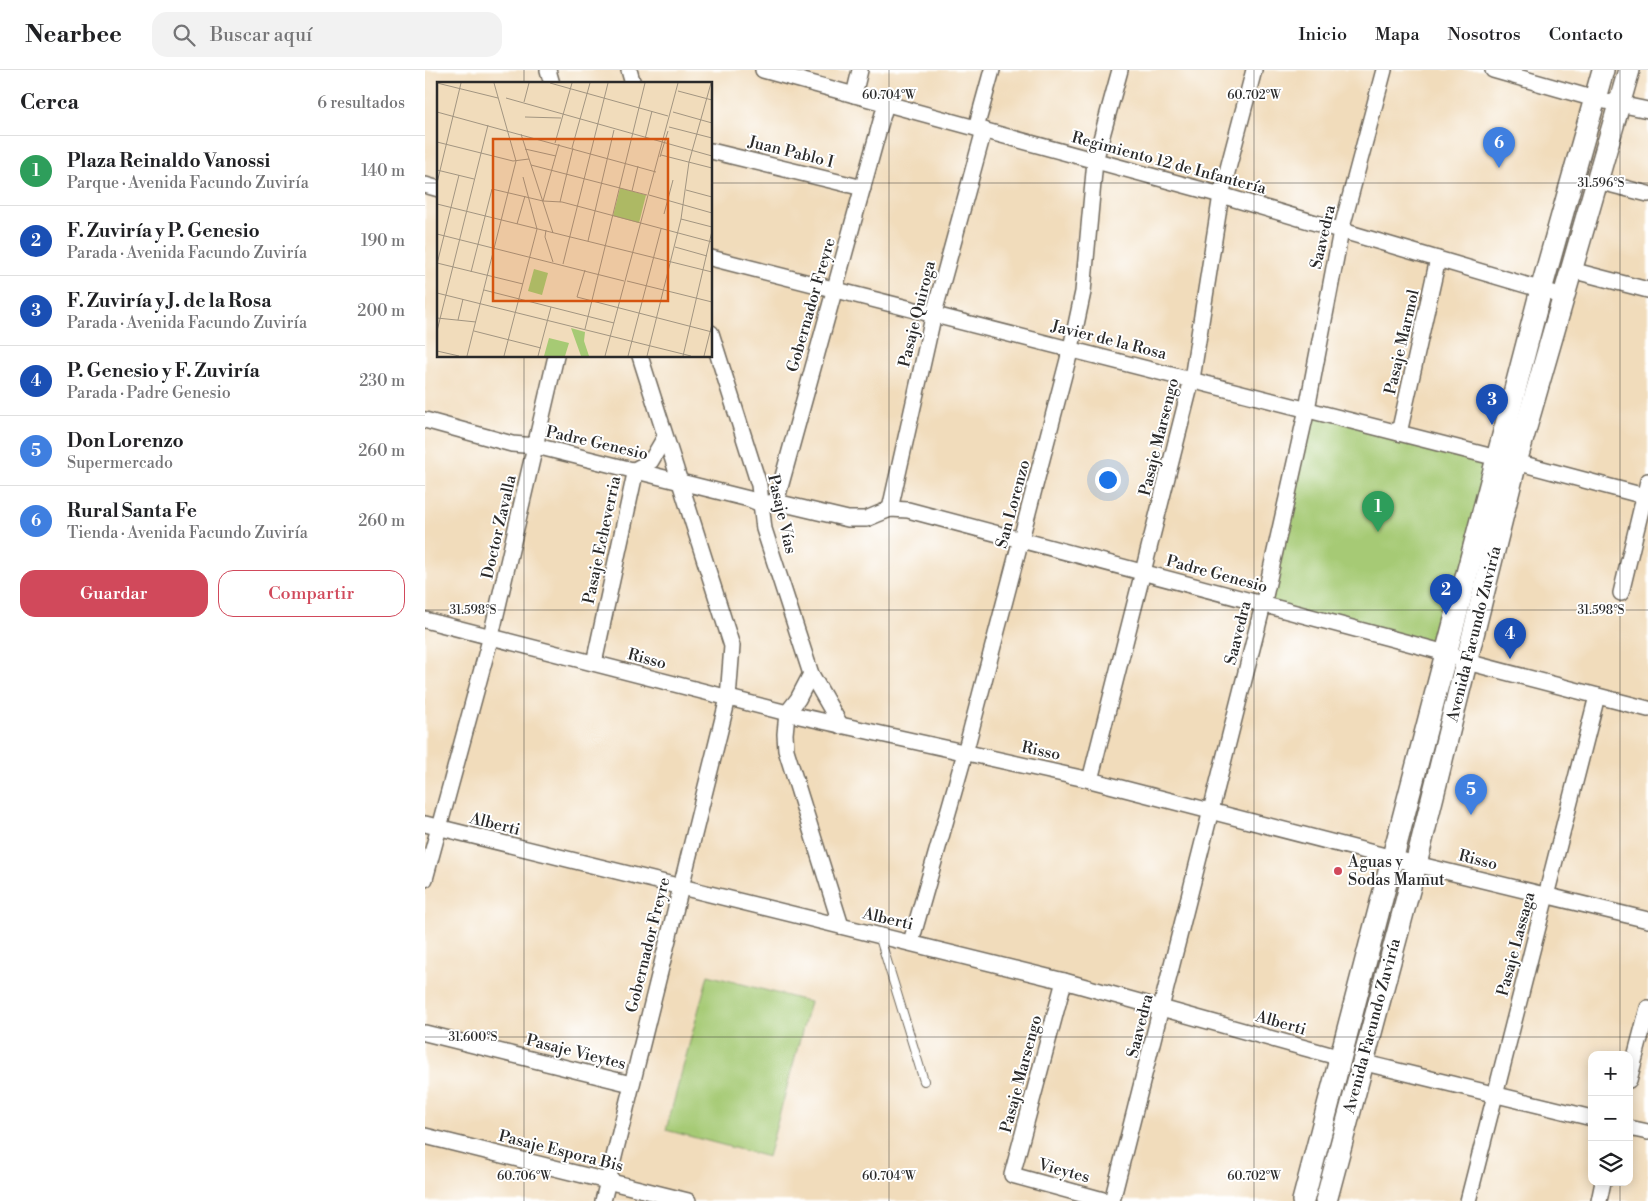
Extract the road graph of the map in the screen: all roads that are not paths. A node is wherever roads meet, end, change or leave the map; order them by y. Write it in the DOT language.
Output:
graph roads {
  1 [pos="763,70"];
  2 [pos="860,70"];
  3 [pos="992,70"];
  4 [pos="1120,70"];
  5 [pos="1255,70"];
  6 [pos="1384,70"];
  7 [pos="1493,70"];
  8 [pos="1603,70"];
  9 [pos="1629,70"];
  10 [pos="853,95"];
  11 [pos="1595,99"];
  12 [pos="886,103"];
  13 [pos="1621,104"];
  14 [pos="1648,110"];
  15 [pos="980,129"];
  16 [pos="713,151"];
  17 [pos="1095,161"];
  18 [pos="1597,181"];
  19 [pos="863,188"];
  20 [pos="1648,194"];
  21 [pos="1221,195"];
  22 [pos="1341,231"];
  23 [pos="713,258"];
  24 [pos="1438,259"];
  25 [pos="1571,270"];
  26 [pos="833,288"];
  27 [pos="1541,290"];
  28 [pos="1648,290"];
  29 [pos="1563,296"];
  30 [pos="934,313"];
  31 [pos="713,339"];
  32 [pos="1071,348"];
  33 [pos="556,358"];
  34 [pos="641,358"];
  35 [pos="1192,380"];
  36 [pos="1307,409"];
  37 [pos="425,420"];
  38 [pos="1399,433"];
  39 [pos="665,437"];
  40 [pos="535,446"];
  41 [pos="1507,460"];
  42 [pos="636,469"];
  43 [pos="679,480"];
  44 [pos="1647,491"];
  45 [pos="768,503"];
  46 [pos="890,509"];
  47 [pos="1022,540"];
  48 [pos="1143,572"];
  49 [pos="1621,593"];
  50 [pos="1263,605"];
  51 [pos="425,620"];
  52 [pos="491,636"];
  53 [pos="1446,654"];
  54 [pos="1467,662"];
  55 [pos="594,663"];
  56 [pos="811,674"];
  57 [pos="1597,696"];
  58 [pos="728,698"];
  59 [pos="1648,709"];
  60 [pos="787,713"];
  61 [pos="841,726"];
  62 [pos="965,753"];
  63 [pos="1090,780"];
  64 [pos="1212,810"];
  65 [pos="432,826"];
  66 [pos="1394,857"];
  67 [pos="1416,864"];
  68 [pos="425,879"];
  69 [pos="681,888"];
  70 [pos="1547,896"];
  71 [pos="1648,920"];
  72 [pos="841,926"];
  73 [pos="879,934"];
  74 [pos="911,942"];
  75 [pos="1064,981"];
  76 [pos="1163,1007"];
  77 [pos="1648,1008"];
  78 [pos="425,1033"];
  79 [pos="1351,1060"];
  80 [pos="1633,1065"];
  81 [pos="924,1081"];
  82 [pos="631,1084"];
  83 [pos="1495,1093"];
  84 [pos="1588,1117"];
  85 [pos="1633,1129"];
  86 [pos="1648,1132"];
  87 [pos="425,1136"];
  88 [pos="1013,1176"];
  89 [pos="609,1180"];
  90 [pos="1602,1186"];
  91 [pos="603,1201"];
  92 [pos="688,1201"];
  93 [pos="1107,1201"];
  94 [pos="1112,1201"];
  95 [pos="1303,1201"];
  96 [pos="1326,1201"];
  97 [pos="1468,1201"];
  98 [pos="1599,1201"];
  1 -- 10 [label="street, Regimiento 12 de Infantería"];
  2 -- 10 [label="street"];
  3 -- 15 [label="street, Pasaje Quiroga"];
  4 -- 17 [label="street, San Lorenzo"];
  5 -- 21 [label="street, Pasaje Marsengo"];
  6 -- 22 [label="street, Saavedra"];
  7 -- 11 [label="street"];
  8 -- 11 [label="main road, Avenida Facundo Zuviría"];
  9 -- 13 [label="main road, Avenida Facundo Zuviría"];
  10 -- 12 [label="street, Regimiento 12 de Infantería"];
  11 -- 13 [label="street"];
  11 -- 27 [label="main road, Avenida Facundo Zuviría"];
  12 -- 15 [label="street, Regimiento 12 de Infantería"];
  12 -- 19 [label="street, Gobernador Freyre"];
  13 -- 14 [label="street"];
  13 -- 18 [label="main road, Avenida Facundo Zuviría"];
  15 -- 17 [label="street, Regimiento 12 de Infantería"];
  15 -- 30 [label="street, Pasaje Quiroga"];
  16 -- 19 [label="street, Juan Pablo I"];
  17 -- 21 [label="street, Regimiento 12 de Infantería"];
  17 -- 32 [label="street, San Lorenzo"];
  18 -- 20 [label="street"];
  18 -- 25 [label="main road, Avenida Facundo Zuviría"];
  19 -- 26 [label="street, Gobernador Freyre"];
  21 -- 22 [label="street, Regimiento 12 de Infantería"];
  21 -- 35 [label="street, Pasaje Marsengo"];
  22 -- 24 [label="street, Regimiento 12 de Infantería"];
  22 -- 36 [label="street, Saavedra"];
  23 -- 26 [label="street, Javier de la Rosa"];
  24 -- 27 [label="street, Regimiento 12 de Infantería"];
  24 -- 38 [label="street, Pasaje Marmol"];
  25 -- 28 [label="street"];
  25 -- 29 [label="main road, Avenida Facundo Zuviría"];
  26 -- 30 [label="street, Javier de la Rosa"];
  26 -- 45 [label="street, Gobernador Freyre"];
  27 -- 29 [label="street, Regimiento 12 de Infantería"];
  27 -- 41 [label="main road, Avenida Facundo Zuviría"];
  29 -- 41 [label="main road, Avenida Facundo Zuviría"];
  30 -- 32 [label="street, Javier de la Rosa"];
  30 -- 46 [label="street, Pasaje Quiroga"];
  31 -- 45 [label="street, Pasaje Vías"];
  32 -- 35 [label="street, Javier de la Rosa"];
  32 -- 47 [label="street, San Lorenzo"];
  33 -- 40 [label="street, Doctor Zavalla"];
  34 -- 39 [label="street"];
  35 -- 36 [label="street, Javier de la Rosa"];
  35 -- 48 [label="street, Pasaje Marsengo"];
  36 -- 38 [label="street, Javier de la Rosa"];
  36 -- 50 [label="street, Saavedra"];
  37 -- 40 [label="street, Padre Genesio"];
  38 -- 41 [label="street, Javier de la Rosa"];
  39 -- 42 [label="street, Pasaje Echeverria"];
  39 -- 43 [label="street"];
  40 -- 42 [label="street, Padre Genesio"];
  40 -- 52 [label="street, Doctor Zavalla"];
  41 -- 44 [label="street, Javier de la Rosa"];
  41 -- 53 [label="main road, Avenida Facundo Zuviría"];
  41 -- 54 [label="main road, Avenida Facundo Zuviría"];
  42 -- 43 [label="street, Padre Genesio"];
  42 -- 55 [label="street, Pasaje Echeverria"];
  43 -- 45 [label="street, Padre Genesio"];
  43 -- 58 [label="street"];
  44 -- 49 [label="street"];
  45 -- 46 [label="street, Padre Genesio"];
  45 -- 56 [label="street, Pasaje Vías"];
  46 -- 47 [label="street, Padre Genesio"];
  47 -- 48 [label="street, Padre Genesio"];
  47 -- 62 [label="street, San Lorenzo"];
  48 -- 50 [label="street, Padre Genesio"];
  48 -- 63 [label="street, Pasaje Marsengo"];
  50 -- 53 [label="street, Padre Genesio"];
  50 -- 64 [label="street, Saavedra"];
  51 -- 52 [label="street, Risso"];
  52 -- 55 [label="street, Risso"];
  52 -- 65 [label="street, Doctor Zavalla"];
  53 -- 54 [label="street, Padre Genesio"];
  53 -- 66 [label="main road, Avenida Facundo Zuviría"];
  54 -- 57 [label="street, Padre Genesio"];
  54 -- 67 [label="main road, Avenida Facundo Zuviría"];
  55 -- 58 [label="street, Risso"];
  56 -- 60 [label="street"];
  56 -- 61 [label="street, Pasaje Vías"];
  57 -- 59 [label="street, Padre Genesio"];
  57 -- 70 [label="street, Pasaje Lassaga"];
  58 -- 60 [label="street, Risso"];
  58 -- 69 [label="street, Gobernador Freyre"];
  60 -- 61 [label="street, Risso"];
  60 -- 72 [label="street"];
  61 -- 62 [label="street, Risso"];
  62 -- 63 [label="street, Risso"];
  62 -- 74 [label="street, San Lorenzo"];
  63 -- 64 [label="street, Risso"];
  64 -- 66 [label="street, Risso"];
  64 -- 76 [label="street, Saavedra"];
  65 -- 68 [label="street, Doctor Zavalla"];
  65 -- 69 [label="street, Alberti"];
  66 -- 67 [label="street, Risso"];
  66 -- 79 [label="main road, Avenida Facundo Zuviría"];
  67 -- 70 [label="street, Risso"];
  67 -- 79 [label="main road, Avenida Facundo Zuviría"];
  69 -- 72 [label="street, Alberti"];
  69 -- 82 [label="street, Gobernador Freyre"];
  70 -- 71 [label="street, Risso"];
  70 -- 83 [label="street, Pasaje Lassaga"];
  72 -- 73 [label="street, Alberti"];
  73 -- 74 [label="street, Alberti"];
  73 -- 81 [label="lane"];
  74 -- 75 [label="street, Alberti"];
  75 -- 76 [label="street, Alberti"];
  75 -- 88 [label="street, Pasaje Marsengo"];
  76 -- 79 [label="street, Alberti"];
  76 -- 94 [label="street, Saavedra"];
  77 -- 80 [label="street"];
  78 -- 82 [label="street, Pasaje Vieytes"];
  79 -- 83 [label="street, Alberti"];
  79 -- 95 [label="main road, Avenida Facundo Zuviría"];
  79 -- 96 [label="main road, Avenida Facundo Zuviría"];
  82 -- 89 [label="street, Gobernador Freyre"];
  83 -- 84 [label="street, Alberti"];
  83 -- 97 [label="street, Pasaje Lassaga"];
  85 -- 86 [label="street"];
  87 -- 89 [label="street, Pasaje Espora Bis"];
  88 -- 93 [label="street, Vieytes"];
  89 -- 91 [label="street, Gobernador Freyre"];
  89 -- 92 [label="street, Pasaje Espora Bis"];
  90 -- 98 [label="street"];
}
